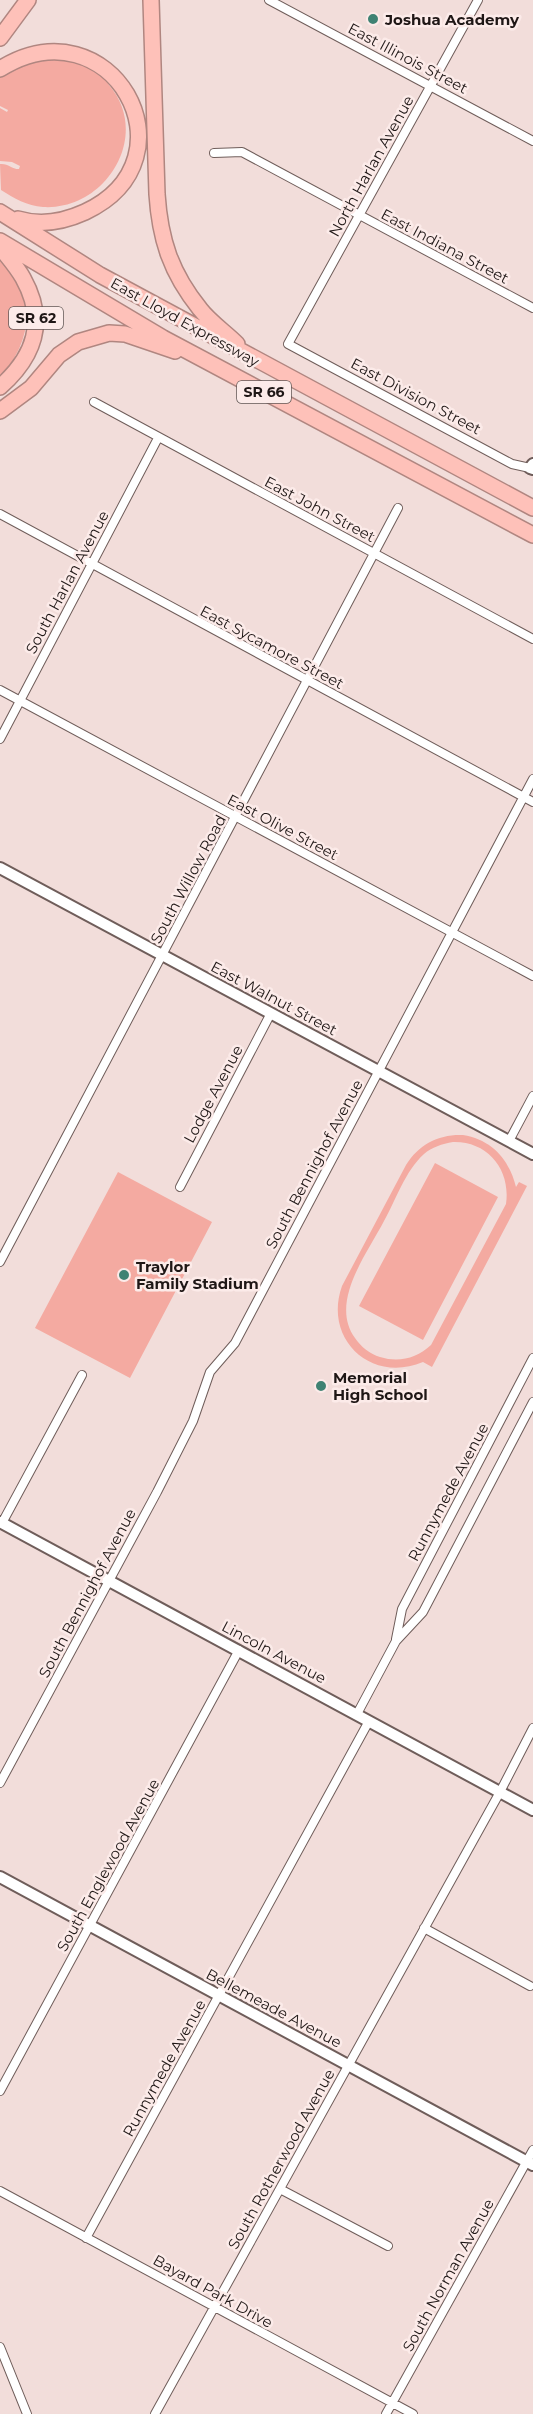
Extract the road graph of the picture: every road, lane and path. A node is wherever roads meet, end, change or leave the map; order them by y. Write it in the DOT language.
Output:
graph roads {
  1 [pos="28,0"];
  2 [pos="151,0"];
  3 [pos="269,0"];
  4 [pos="478,0"];
  5 [pos="0,38"];
  6 [pos="0,69"];
  7 [pos="431,86"];
  8 [pos="533,141"];
  9 [pos="214,153"];
  10 [pos="0,212"];
  11 [pos="359,215"];
  12 [pos="0,241"];
  13 [pos="0,247"];
  14 [pos="533,308"];
  15 [pos="288,344"];
  16 [pos="249,357"];
  17 [pos="202,358"];
  18 [pos="0,387"];
  19 [pos="94,402"];
  20 [pos="0,411"];
  21 [pos="158,438"];
  22 [pos="532,467"];
  23 [pos="398,508"];
  24 [pos="533,508"];
  25 [pos="0,514"];
  26 [pos="533,535"];
  27 [pos="375,554"];
  28 [pos="91,565"];
  29 [pos="533,639"];
  30 [pos="307,681"];
  31 [pos="0,690"];
  32 [pos="20,701"];
  33 [pos="0,739"];
  34 [pos="533,779"];
  35 [pos="523,797"];
  36 [pos="533,802"];
  37 [pos="236,817"];
  38 [pos="0,868"];
  39 [pos="452,932"];
  40 [pos="162,955"];
  41 [pos="533,976"];
  42 [pos="271,1013"];
  43 [pos="378,1071"];
  44 [pos="533,1096"];
  45 [pos="509,1141"];
  46 [pos="533,1154"];
  47 [pos="180,1186"];
  48 [pos="0,1262"];
  49 [pos="533,1358"];
  50 [pos="82,1375"];
  51 [pos="533,1402"];
  52 [pos="1,1523"];
  53 [pos="109,1581"];
  54 [pos="396,1641"];
  55 [pos="239,1650"];
  56 [pos="357,1714"];
  57 [pos="369,1721"];
  58 [pos="533,1728"];
  59 [pos="0,1783"];
  60 [pos="500,1792"];
  61 [pos="533,1810"];
  62 [pos="0,1877"];
  63 [pos="90,1926"];
  64 [pos="424,1928"];
  65 [pos="530,1986"];
  66 [pos="219,1995"];
  67 [pos="348,2065"];
  68 [pos="0,2091"];
  69 [pos="533,2150"];
  70 [pos="530,2164"];
  71 [pos="280,2188"];
  72 [pos="0,2191"];
  73 [pos="86,2238"];
  74 [pos="388,2246"];
  75 [pos="214,2307"];
  76 [pos="0,2347"];
  77 [pos="392,2403"];
  78 [pos="27,2414"];
  79 [pos="155,2414"];
  80 [pos="386,2414"];
  81 [pos="413,2414"];
  1 -- 5 [label="highway"];
  2 -- 16 [label="highway, SR 66"];
  3 -- 7 [label="street, East Illinois Street"];
  4 -- 7 [label="street, North Harlan Avenue"];
  6 -- 10 [label="highway"];
  7 -- 8 [label="street, East Illinois Street"];
  7 -- 11 [label="street, North Harlan Avenue"];
  9 -- 11 [label="street, East Indiana Street"];
  10 -- 16 [label="highway, East Lloyd Expressway"];
  11 -- 14 [label="street, East Indiana Street"];
  11 -- 15 [label="street, North Harlan Avenue"];
  12 -- 17 [label="highway, East Lloyd Expressway / SR 66"];
  13 -- 18 [label="highway, SR 62"];
  15 -- 22 [label="street, East Division Street"];
  16 -- 24 [label="highway, East Lloyd Expressway / SR 66"];
  17 -- 20 [label="highway"];
  17 -- 26 [label="highway, East Lloyd Expressway / SR 66"];
  19 -- 21 [label="street, East John Street"];
  21 -- 27 [label="street, East John Street"];
  21 -- 28 [label="street, South Harlan Avenue"];
  23 -- 27 [label="street, South Willow Road"];
  25 -- 28 [label="street, East Sycamore Street"];
  27 -- 29 [label="street, East John Street"];
  27 -- 30 [label="street, South Willow Road"];
  28 -- 30 [label="street, East Sycamore Street"];
  28 -- 32 [label="street, South Harlan Avenue"];
  30 -- 35 [label="street, East Sycamore Street"];
  30 -- 37 [label="street, South Willow Road"];
  31 -- 32 [label="street, East Olive Street"];
  32 -- 33 [label="street, South Harlan Avenue"];
  32 -- 37 [label="street, East Olive Street"];
  34 -- 35 [label="street, South Bennighof Avenue"];
  35 -- 36 [label="street, East Sycamore Street"];
  35 -- 39 [label="street, South Bennighof Avenue"];
  37 -- 39 [label="street, East Olive Street"];
  37 -- 40 [label="street, South Willow Road"];
  38 -- 40 [label="street, East Walnut Street"];
  39 -- 41 [label="street, East Olive Street"];
  39 -- 43 [label="street, South Bennighof Avenue"];
  40 -- 42 [label="street, East Walnut Street"];
  40 -- 48 [label="street, South Willow Road"];
  42 -- 43 [label="street, East Walnut Street"];
  42 -- 47 [label="street, Lodge Avenue"];
  43 -- 45 [label="street, East Walnut Street"];
  43 -- 53 [label="street, South Bennighof Avenue"];
  44 -- 45 [label="street"];
  45 -- 46 [label="street, East Walnut Street"];
  49 -- 54 [label="street, Runnymede Avenue"];
  50 -- 52 [label="street"];
  51 -- 54 [label="street, Runnymede Avenue"];
  52 -- 53 [label="street, Lincoln Avenue"];
  53 -- 55 [label="street, Lincoln Avenue"];
  53 -- 59 [label="street, South Bennighof Avenue"];
  54 -- 56 [label="street, Runnymede Avenue"];
  55 -- 56 [label="street, Lincoln Avenue"];
  55 -- 63 [label="street, South Englewood Avenue"];
  56 -- 57 [label="street, Lincoln Avenue"];
  57 -- 60 [label="street, Lincoln Avenue"];
  57 -- 66 [label="street, Runnymede Avenue"];
  58 -- 60 [label="street, South Rotherwood Avenue"];
  60 -- 61 [label="street, Lincoln Avenue"];
  60 -- 64 [label="street, South Rotherwood Avenue"];
  62 -- 63 [label="street, Bellemeade Avenue"];
  63 -- 66 [label="street, Bellemeade Avenue"];
  63 -- 68 [label="street, South Englewood Avenue"];
  64 -- 65 [label="street"];
  64 -- 67 [label="street, South Rotherwood Avenue"];
  66 -- 67 [label="street, Bellemeade Avenue"];
  66 -- 73 [label="street, Runnymede Avenue"];
  67 -- 70 [label="street, Bellemeade Avenue"];
  67 -- 71 [label="street, South Rotherwood Avenue"];
  69 -- 70 [label="street, South Norman Avenue"];
  70 -- 77 [label="street, South Norman Avenue"];
  71 -- 74 [label="street"];
  71 -- 75 [label="street, South Rotherwood Avenue"];
  72 -- 73 [label="street, Bayard Park Drive"];
  73 -- 75 [label="street, Bayard Park Drive"];
  75 -- 77 [label="street, Bayard Park Drive"];
  75 -- 79 [label="street, South Rotherwood Avenue"];
  76 -- 78 [label="street"];
  77 -- 80 [label="street, South Norman Avenue"];
  77 -- 81 [label="street, Bayard Park Drive"];
}
